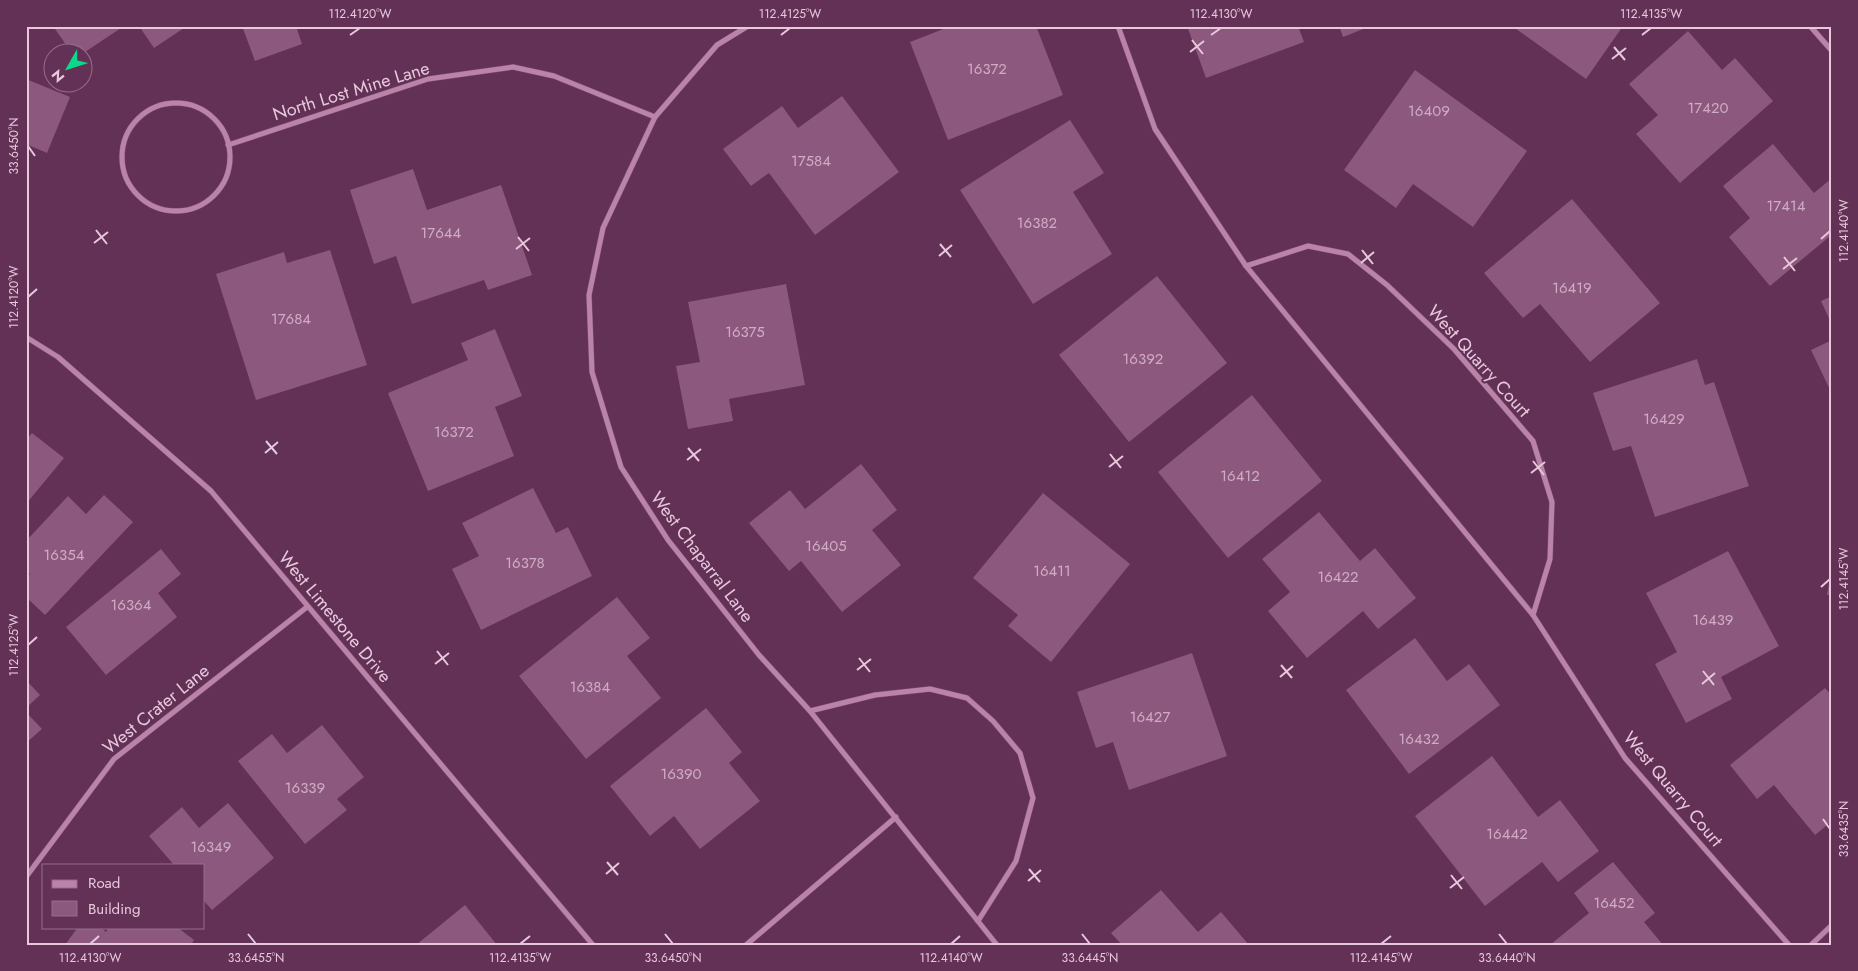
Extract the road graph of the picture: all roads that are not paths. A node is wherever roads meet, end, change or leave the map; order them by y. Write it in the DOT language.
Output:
graph roads {
  1 [pos="748,26"];
  2 [pos="1118,26"];
  3 [pos="1810,26"];
  4 [pos="1832,51"];
  5 [pos="655,117"];
  6 [pos="228,145"];
  7 [pos="1246,266"];
  8 [pos="26,337"];
  9 [pos="307,607"];
  10 [pos="1533,615"];
  11 [pos="810,711"];
  12 [pos="896,818"];
  13 [pos="26,877"];
  14 [pos="978,921"];
  15 [pos="1832,925"];
  16 [pos="593,945"];
  17 [pos="746,945"];
  18 [pos="997,945"];
  19 [pos="1788,945"];
  20 [pos="1811,945"];
  1 -- 5 [label="street, West Chaparral Lane"];
  2 -- 7 [label="street, West Quarry Court"];
  3 -- 4 [label="street"];
  5 -- 6 [label="street, North Lost Mine Lane"];
  5 -- 11 [label="street, West Chaparral Lane"];
  6 -- 6 [label="street"];
  7 -- 10 [label="street, West Quarry Court"];
  7 -- 10 [label="street, West Quarry Court"];
  8 -- 9 [label="street, West Limestone Drive"];
  9 -- 13 [label="street, West Crater Lane"];
  9 -- 16 [label="street, West Limestone Drive"];
  10 -- 19 [label="street, West Quarry Court"];
  11 -- 12 [label="street, West Chaparral Lane"];
  11 -- 14 [label="street"];
  12 -- 14 [label="street, West Chaparral Lane"];
  12 -- 17 [label="street"];
  14 -- 18 [label="street, West Chaparral Lane"];
  15 -- 20 [label="street"];
}
